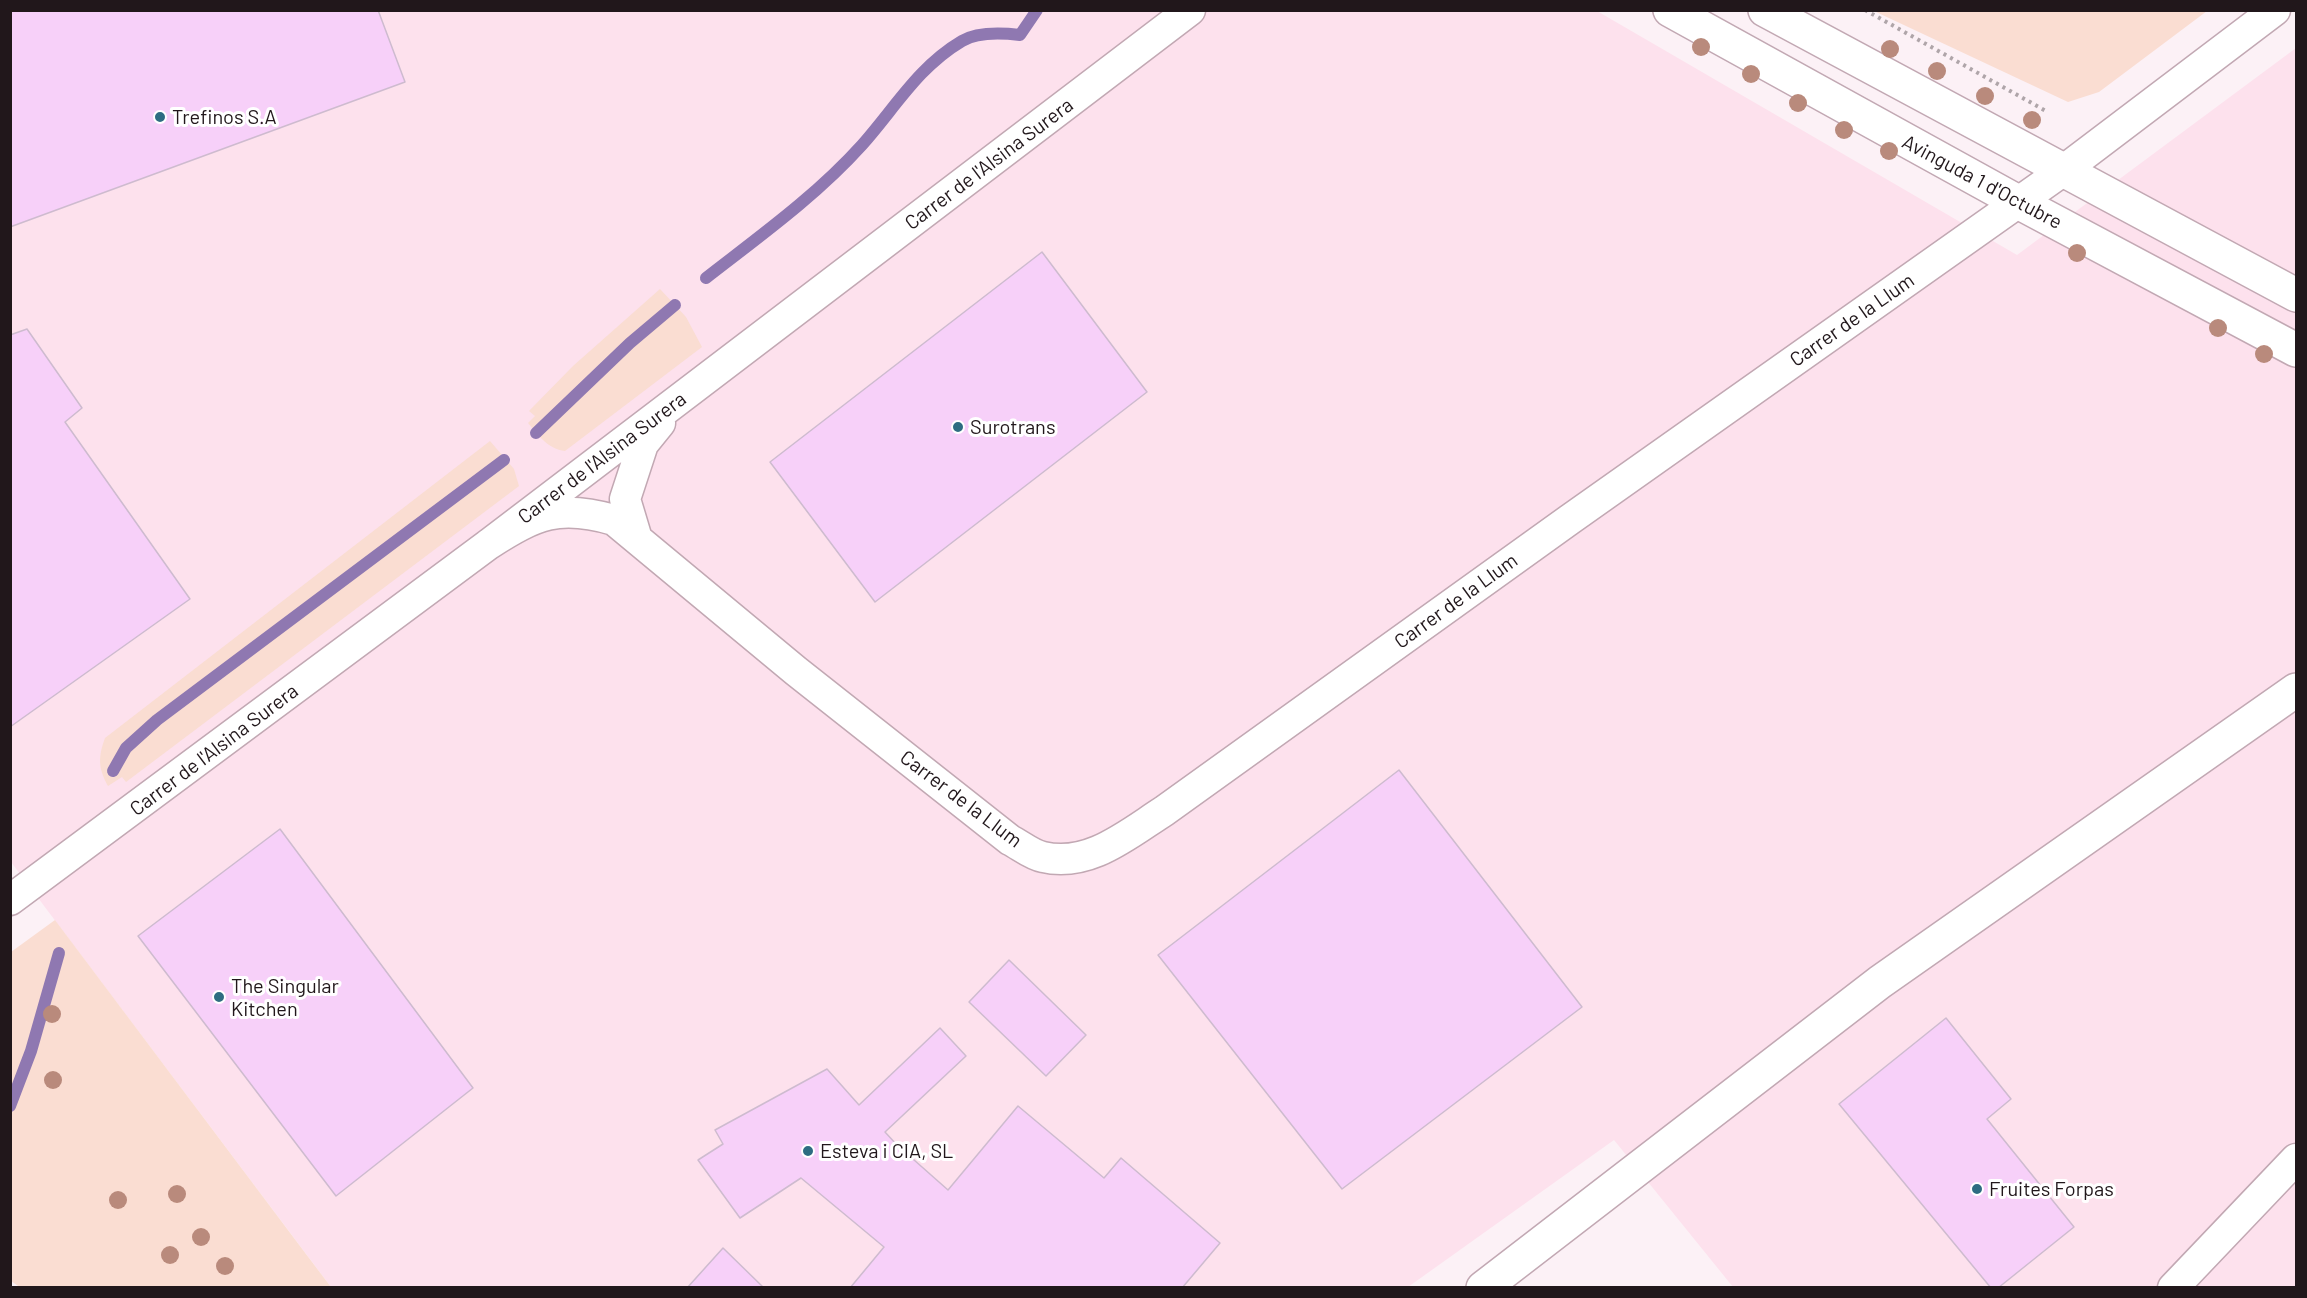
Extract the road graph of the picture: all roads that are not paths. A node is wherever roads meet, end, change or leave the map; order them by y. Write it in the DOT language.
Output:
graph roads {
  1 [pos="1190,10"];
  2 [pos="1670,10"];
  3 [pos="1766,10"];
  4 [pos="2275,10"];
  5 [pos="2064,170"];
  6 [pos="2018,202"];
  7 [pos="2296,295"];
  8 [pos="2296,350"];
  9 [pos="677,402"];
  10 [pos="637,539"];
  11 [pos="489,544"];
  12 [pos="2296,690"];
  13 [pos="10,900"];
  14 [pos="2296,1159"];
  15 [pos="1484,1287"];
  16 [pos="2173,1287"];
  1 -- 9 [label="street, Carrer de l'Alsina Surera"];
  2 -- 6 [label="main road, Avinguda 1 d'Octubre"];
  3 -- 5 [label="main road"];
  4 -- 5 [label="street, Carrer de la Llum"];
  5 -- 6 [label="street, Carrer de la Llum"];
  5 -- 7 [label="main road"];
  6 -- 8 [label="main road, Avinguda 1 d'Octubre"];
  6 -- 10 [label="street, Carrer de la Llum"];
  9 -- 10 [label="street"];
  9 -- 11 [label="street, Carrer de l'Alsina Surera"];
  10 -- 11 [label="street, Carrer de la Llum"];
  11 -- 13 [label="street, Carrer de l'Alsina Surera"];
  12 -- 15 [label="main road"];
  14 -- 16 [label="street"];
}
